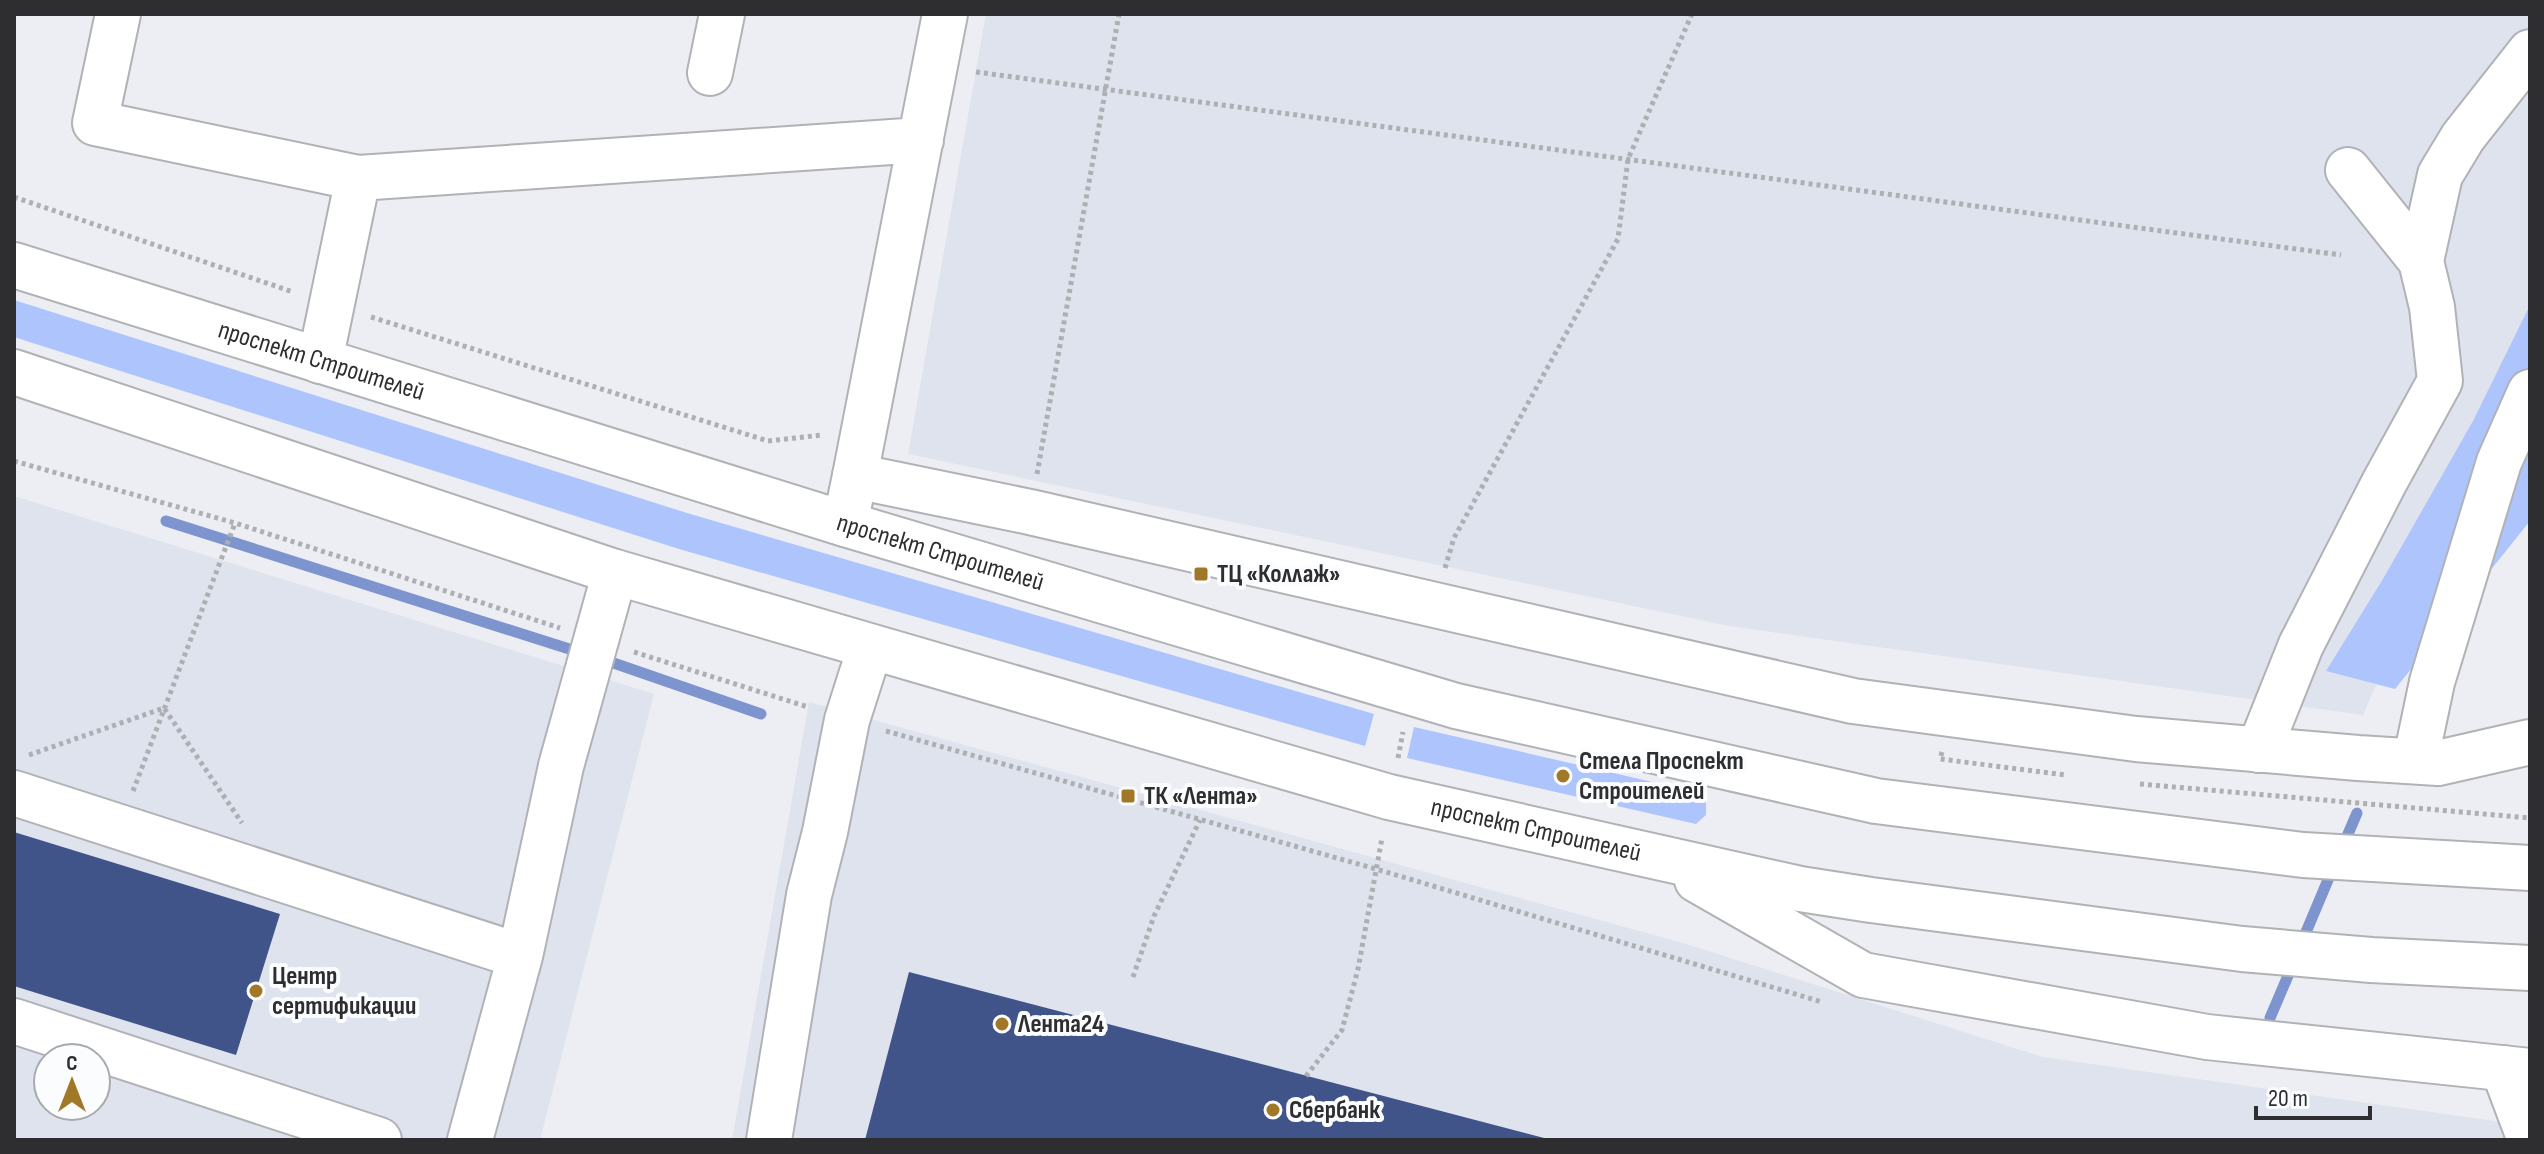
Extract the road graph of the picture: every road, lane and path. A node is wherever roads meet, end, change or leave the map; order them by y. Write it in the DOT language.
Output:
graph roads {
  1 [pos="118,14"];
  2 [pos="722,14"];
  3 [pos="945,14"];
  4 [pos="1119,14"];
  5 [pos="1692,14"];
  6 [pos="2530,52"];
  7 [pos="935,67"];
  8 [pos="710,73"];
  9 [pos="1105,90"];
  10 [pos="921,140"];
  11 [pos="1628,159"];
  12 [pos="2348,170"];
  13 [pos="358,178"];
  14 [pos="14,197"];
  15 [pos="2341,255"];
  16 [pos="2421,261"];
  17 [pos="14,265"];
  18 [pos="332,305"];
  19 [pos="320,361"];
  20 [pos="14,372"];
  21 [pos="2530,392"];
  22 [pos="864,430"];
  23 [pos="14,461"];
  24 [pos="855,476"];
  25 [pos="1030,512"];
  26 [pos="235,523"];
  27 [pos="845,524"];
  28 [pos="615,572"];
  29 [pos="1443,577"];
  30 [pos="870,648"];
  31 [pos="592,653"];
  32 [pos="164,708"];
  33 [pos="847,720"];
  34 [pos="2530,742"];
  35 [pos="2259,750"];
  36 [pos="2411,761"];
  37 [pos="22,774"];
  38 [pos="1200,820"];
  39 [pos="244,825"];
  40 [pos="120,826"];
  41 [pos="1660,858"];
  42 [pos="2530,868"];
  43 [pos="1376,869"];
  44 [pos="520,956"];
  45 [pos="2530,968"];
  46 [pos="1133,977"];
  47 [pos="1836,1006"];
  48 [pos="14,1021"];
  49 [pos="2516,1069"];
  50 [pos="1306,1076"];
  51 [pos="379,1140"];
  52 [pos="470,1140"];
  53 [pos="769,1140"];
  54 [pos="2530,1140"];
  1 -- 13 [label="main road"];
  2 -- 8 [label="main road"];
  3 -- 7 [label="main road"];
  4 -- 9 [label="path"];
  5 -- 11 [label="path"];
  6 -- 16 [label="main road"];
  7 -- 9 [label="path"];
  7 -- 10 [label="main road"];
  9 -- 11 [label="path"];
  9 -- 25 [label="path"];
  10 -- 13 [label="main road"];
  10 -- 22 [label="main road"];
  11 -- 15 [label="path"];
  11 -- 29 [label="path"];
  12 -- 16 [label="main road"];
  13 -- 18 [label="main road"];
  14 -- 18 [label="path"];
  16 -- 35 [label="main road"];
  17 -- 19 [label="main road, проспект Строителей"];
  18 -- 19 [label="main road"];
  18 -- 22 [label="path"];
  19 -- 27 [label="main road, проспект Строителей"];
  20 -- 28 [label="main road, проспект Строителей"];
  21 -- 36 [label="main road"];
  22 -- 24 [label="main road"];
  23 -- 26 [label="path"];
  24 -- 25 [label="main road"];
  24 -- 27 [label="main road"];
  25 -- 35 [label="main road"];
  26 -- 31 [label="path"];
  26 -- 32 [label="path"];
  27 -- 42 [label="main road, проспект Строителей"];
  28 -- 30 [label="main road, проспект Строителей"];
  28 -- 31 [label="main road"];
  30 -- 33 [label="main road"];
  30 -- 41 [label="main road, проспект Строителей"];
  31 -- 33 [label="path"];
  31 -- 44 [label="main road"];
  32 -- 37 [label="path"];
  32 -- 39 [label="path"];
  32 -- 40 [label="path"];
  33 -- 38 [label="path"];
  33 -- 53 [label="main road"];
  34 -- 36 [label="main road"];
  35 -- 36 [label="main road"];
  37 -- 40 [label="main road"];
  38 -- 43 [label="path"];
  38 -- 46 [label="path"];
  40 -- 44 [label="main road"];
  41 -- 45 [label="main road, проспект Строителей"];
  41 -- 49 [label="main road"];
  43 -- 47 [label="path"];
  43 -- 50 [label="path"];
  44 -- 52 [label="main road"];
  48 -- 51 [label="main road"];
  49 -- 54 [label="main road"];
}
